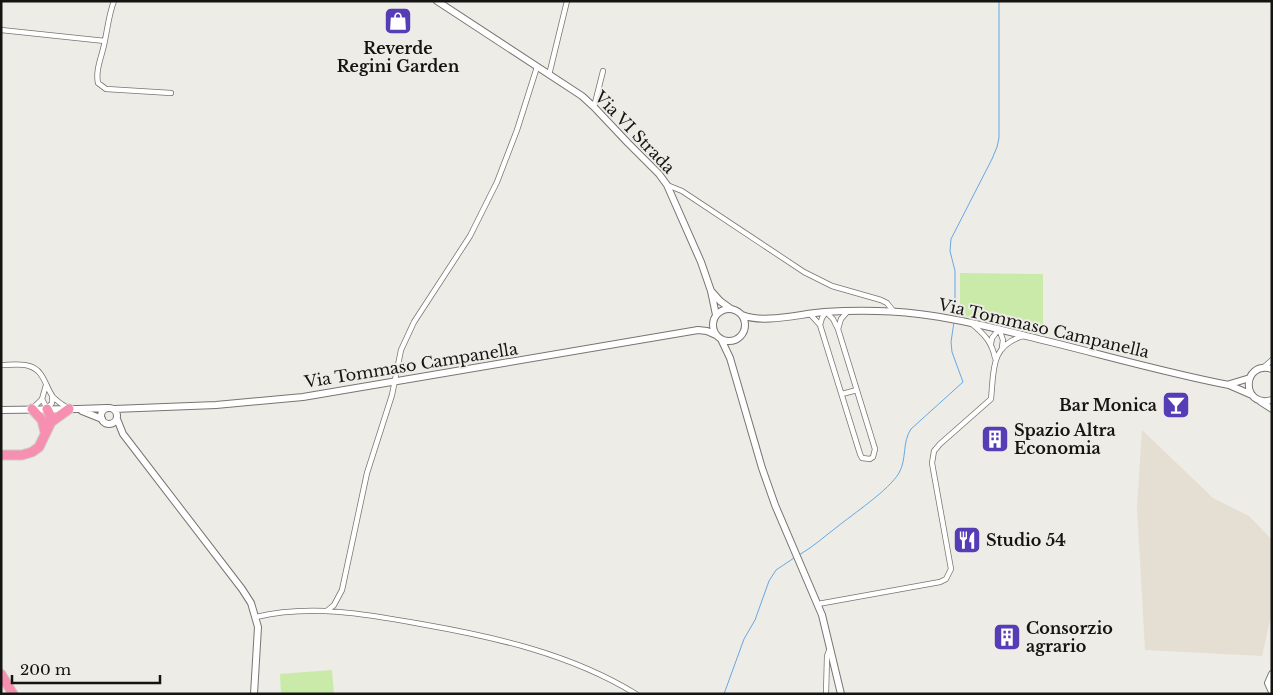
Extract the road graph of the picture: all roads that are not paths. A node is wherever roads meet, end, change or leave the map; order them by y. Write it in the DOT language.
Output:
graph roads {
  1 [pos="114,1"];
  2 [pos="437,1"];
  3 [pos="567,1"];
  4 [pos="1,30"];
  5 [pos="105,41"];
  6 [pos="537,68"];
  7 [pos="603,71"];
  8 [pos="549,75"];
  9 [pos="171,93"];
  10 [pos="594,107"];
  11 [pos="667,185"];
  12 [pos="711,291"];
  13 [pos="731,309"];
  14 [pos="848,311"];
  15 [pos="826,312"];
  16 [pos="894,312"];
  17 [pos="810,313"];
  18 [pos="742,315"];
  19 [pos="715,318"];
  20 [pos="762,320"];
  21 [pos="969,322"];
  22 [pos="820,325"];
  23 [pos="838,329"];
  24 [pos="999,329"];
  25 [pos="698,330"];
  26 [pos="744,332"];
  27 [pos="1024,336"];
  28 [pos="718,337"];
  29 [pos="737,339"];
  30 [pos="992,344"];
  31 [pos="1002,347"];
  32 [pos="730,358"];
  33 [pos="996,359"];
  34 [pos="1272,360"];
  35 [pos="1,364"];
  36 [pos="1264,367"];
  37 [pos="1272,369"];
  38 [pos="1250,378"];
  39 [pos="394,383"];
  40 [pos="46,385"];
  41 [pos="1229,385"];
  42 [pos="857,390"];
  43 [pos="842,394"];
  44 [pos="1252,395"];
  45 [pos="52,396"];
  46 [pos="42,399"];
  47 [pos="1272,400"];
  48 [pos="1260,401"];
  49 [pos="32,409"];
  50 [pos="47,409"];
  51 [pos="74,409"];
  52 [pos="1272,409"];
  53 [pos="1,410"];
  54 [pos="114,412"];
  55 [pos="102,419"];
  56 [pos="46,421"];
  57 [pos="108,424"];
  58 [pos="123,434"];
  59 [pos="1,455"];
  60 [pos="818,604"];
  61 [pos="328,610"];
  62 [pos="256,617"];
  63 [pos="830,646"];
  64 [pos="1,674"];
  65 [pos="1272,674"];
  66 [pos="1,685"];
  67 [pos="1272,692"];
  68 [pos="6,694"];
  69 [pos="13,694"];
  70 [pos="254,694"];
  71 [pos="636,694"];
  72 [pos="826,694"];
  73 [pos="840,694"];
  1 -- 5 [label="street"];
  2 -- 6 [label="main road, Via VI Strada"];
  3 -- 8 [label="street"];
  4 -- 5 [label="street"];
  5 -- 9 [label="street"];
  6 -- 8 [label="main road, Via VI Strada"];
  6 -- 39 [label="street"];
  7 -- 10 [label="street"];
  8 -- 10 [label="main road, Via VI Strada"];
  10 -- 11 [label="main road, Via VI Strada"];
  11 -- 12 [label="main road, Via VI Strada"];
  11 -- 16 [label="street"];
  12 -- 13 [label="main road, Via VI Strada"];
  12 -- 19 [label="main road, Via VI Strada"];
  13 -- 18 [label="main road"];
  13 -- 19 [label="main road"];
  14 -- 15 [label="main road, Via Tommaso Campanella"];
  14 -- 16 [label="main road, Via Tommaso Campanella"];
  14 -- 23 [label="street"];
  15 -- 17 [label="main road, Via Tommaso Campanella"];
  15 -- 22 [label="street"];
  15 -- 23 [label="street"];
  16 -- 21 [label="main road, Via Tommaso Campanella"];
  17 -- 20 [label="main road, Via Tommaso Campanella"];
  17 -- 22 [label="street"];
  18 -- 20 [label="main road, Via Tommaso Campanella"];
  18 -- 26 [label="main road"];
  19 -- 25 [label="main road, Via Tommaso Campanella"];
  19 -- 28 [label="main road"];
  20 -- 26 [label="main road, Via Tommaso Campanella"];
  21 -- 24 [label="main road, Via Tommaso Campanella"];
  21 -- 30 [label="street"];
  22 -- 43 [label="street"];
  23 -- 42 [label="street"];
  24 -- 27 [label="main road, Via Tommaso Campanella"];
  24 -- 30 [label="street"];
  24 -- 31 [label="street"];
  25 -- 28 [label="main road, Via Tommaso Campanella"];
  25 -- 39 [label="main road, Via Tommaso Campanella"];
  26 -- 29 [label="main road"];
  27 -- 31 [label="street"];
  27 -- 41 [label="main road, Via Tommaso Campanella"];
  28 -- 29 [label="main road"];
  28 -- 32 [label="main road"];
  29 -- 32 [label="main road"];
  30 -- 33 [label="street"];
  31 -- 33 [label="street"];
  32 -- 60 [label="main road"];
  33 -- 60 [label="street"];
  34 -- 36 [label="street"];
  35 -- 40 [label="street"];
  36 -- 37 [label="main road"];
  36 -- 38 [label="main road"];
  38 -- 41 [label="main road"];
  38 -- 44 [label="main road"];
  39 -- 54 [label="main road, Via Tommaso Campanella"];
  39 -- 61 [label="street"];
  40 -- 45 [label="street"];
  40 -- 46 [label="street"];
  41 -- 44 [label="main road, Via Tommaso Campanella"];
  42 -- 43 [label="street"];
  42 -- 43 [label="street"];
  44 -- 48 [label="main road, Via Tommaso Campanella"];
  45 -- 50 [label="street"];
  45 -- 51 [label="street"];
  46 -- 49 [label="street"];
  46 -- 50 [label="street"];
  47 -- 48 [label="main road"];
  48 -- 52 [label="main road, Via Tommaso Campanella"];
  49 -- 50 [label="main road, Via Tommaso Campanella"];
  49 -- 53 [label="main road, Via Tommaso Campanella"];
  49 -- 56 [label="highway"];
  50 -- 51 [label="main road, Via Tommaso Campanella"];
  50 -- 56 [label="highway"];
  51 -- 54 [label="main road, Via Tommaso Campanella"];
  51 -- 55 [label="main road, Via Tommaso Campanella"];
  51 -- 56 [label="highway"];
  54 -- 55 [label="main road"];
  54 -- 57 [label="main road, Via Tommaso Campanella"];
  54 -- 58 [label="main road"];
  55 -- 57 [label="main road, Via Tommaso Campanella"];
  56 -- 59 [label="highway"];
  57 -- 58 [label="main road"];
  58 -- 62 [label="main road"];
  60 -- 63 [label="main road"];
  61 -- 62 [label="street"];
  61 -- 71 [label="street"];
  62 -- 70 [label="main road"];
  63 -- 72 [label="street"];
  63 -- 73 [label="main road"];
  64 -- 69 [label="highway"];
  65 -- 67 [label="main road"];
  66 -- 68 [label="highway"];
}
